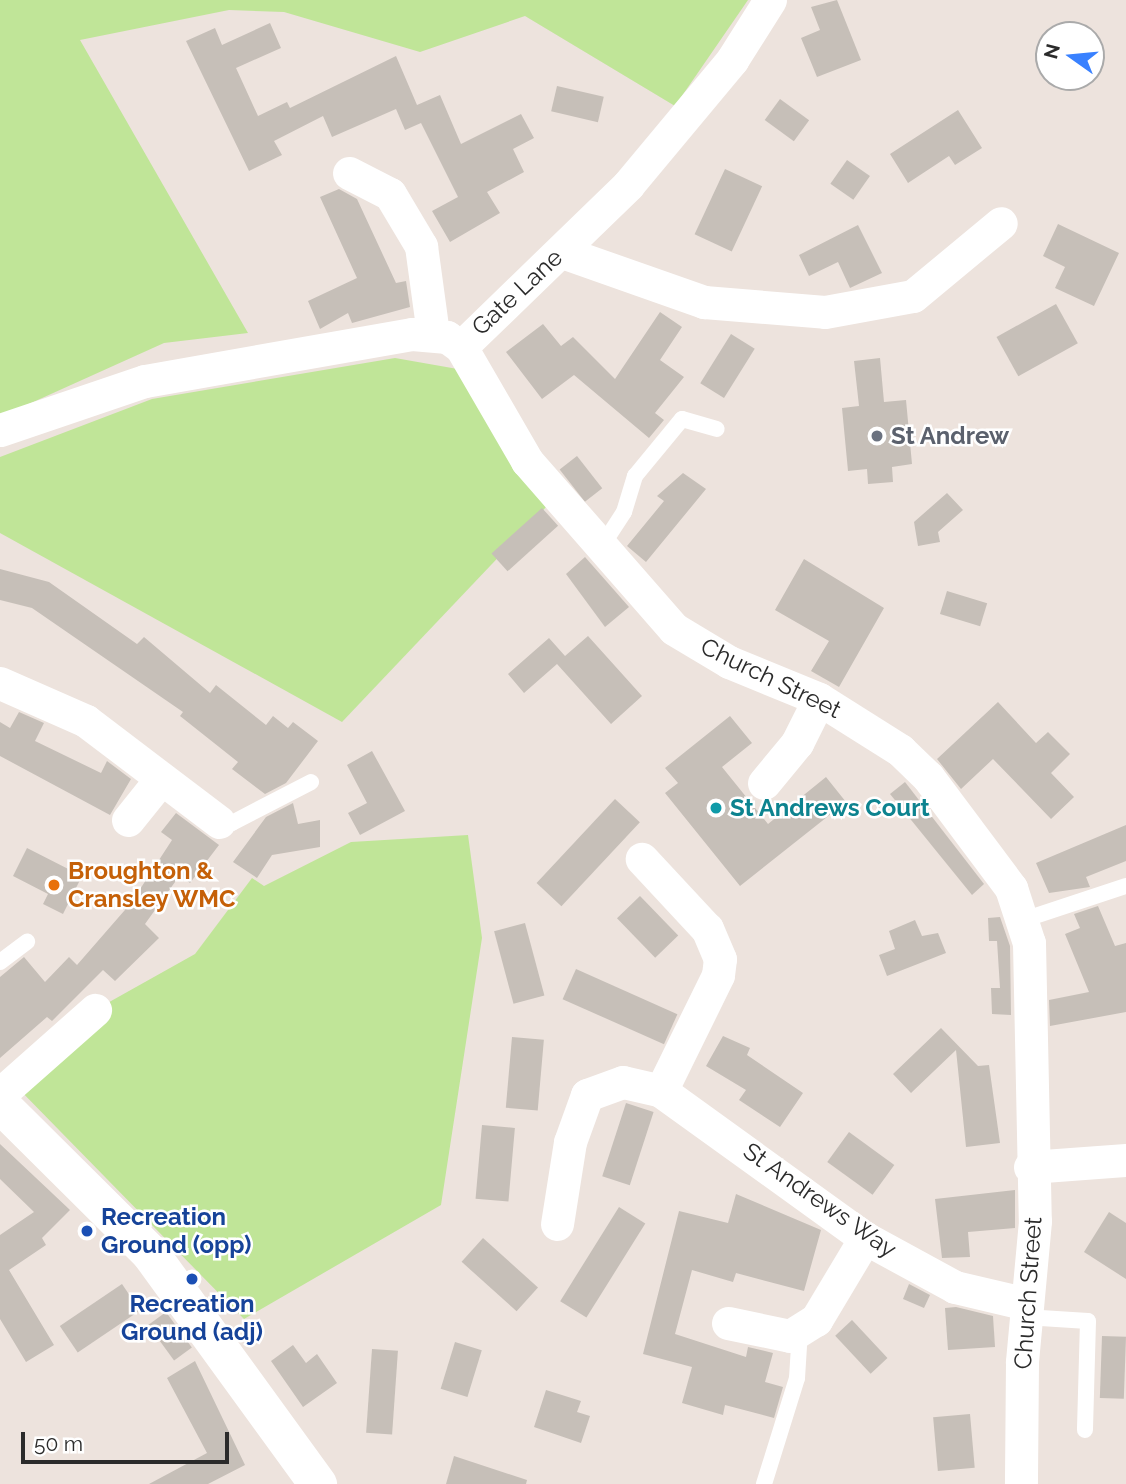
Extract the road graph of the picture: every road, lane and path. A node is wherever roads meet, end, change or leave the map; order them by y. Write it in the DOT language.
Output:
graph roads {
  1 [pos="770,0"];
  2 [pos="349,173"];
  3 [pos="1001,223"];
  4 [pos="562,252"];
  5 [pos="447,340"];
  6 [pos="0,429"];
  7 [pos="717,429"];
  8 [pos="600,549"];
  9 [pos="0,683"];
  10 [pos="819,699"];
  11 [pos="161,779"];
  12 [pos="312,782"];
  13 [pos="764,783"];
  14 [pos="128,820"];
  15 [pos="219,822"];
  16 [pos="642,859"];
  17 [pos="1126,886"];
  18 [pos="1026,919"];
  19 [pos="27,942"];
  20 [pos="0,962"];
  21 [pos="95,1010"];
  22 [pos="662,1091"];
  23 [pos="0,1094"];
  24 [pos="0,1104"];
  25 [pos="1126,1160"];
  26 [pos="1030,1167"];
  27 [pos="557,1224"];
  28 [pos="865,1238"];
  29 [pos="1026,1310"];
  30 [pos="728,1323"];
  31 [pos="800,1330"];
  32 [pos="1085,1430"];
  33 [pos="318,1484"];
  34 [pos="764,1484"];
  35 [pos="1021,1484"];
  1 -- 4 [label="street, Gate Lane"];
  2 -- 5 [label="street"];
  3 -- 4 [label="street"];
  4 -- 5 [label="street, Gate Lane"];
  5 -- 6 [label="street, Gate Lane"];
  5 -- 8 [label="street, Church Street"];
  7 -- 8 [label="lane"];
  8 -- 10 [label="street, Church Street"];
  9 -- 11 [label="street"];
  10 -- 13 [label="street"];
  10 -- 18 [label="street, Church Street"];
  11 -- 14 [label="street"];
  11 -- 15 [label="street"];
  12 -- 15 [label="lane"];
  16 -- 22 [label="street"];
  17 -- 18 [label="lane"];
  18 -- 26 [label="street, Church Street"];
  19 -- 20 [label="lane"];
  21 -- 23 [label="street"];
  22 -- 27 [label="street"];
  22 -- 28 [label="street, St Andrews Way"];
  24 -- 33 [label="street"];
  25 -- 26 [label="street"];
  26 -- 29 [label="street, Church Street"];
  28 -- 29 [label="street, St Andrews Way"];
  28 -- 31 [label="street"];
  29 -- 32 [label="lane"];
  29 -- 35 [label="street, Church Street"];
  30 -- 31 [label="street"];
  31 -- 34 [label="lane"];
}
